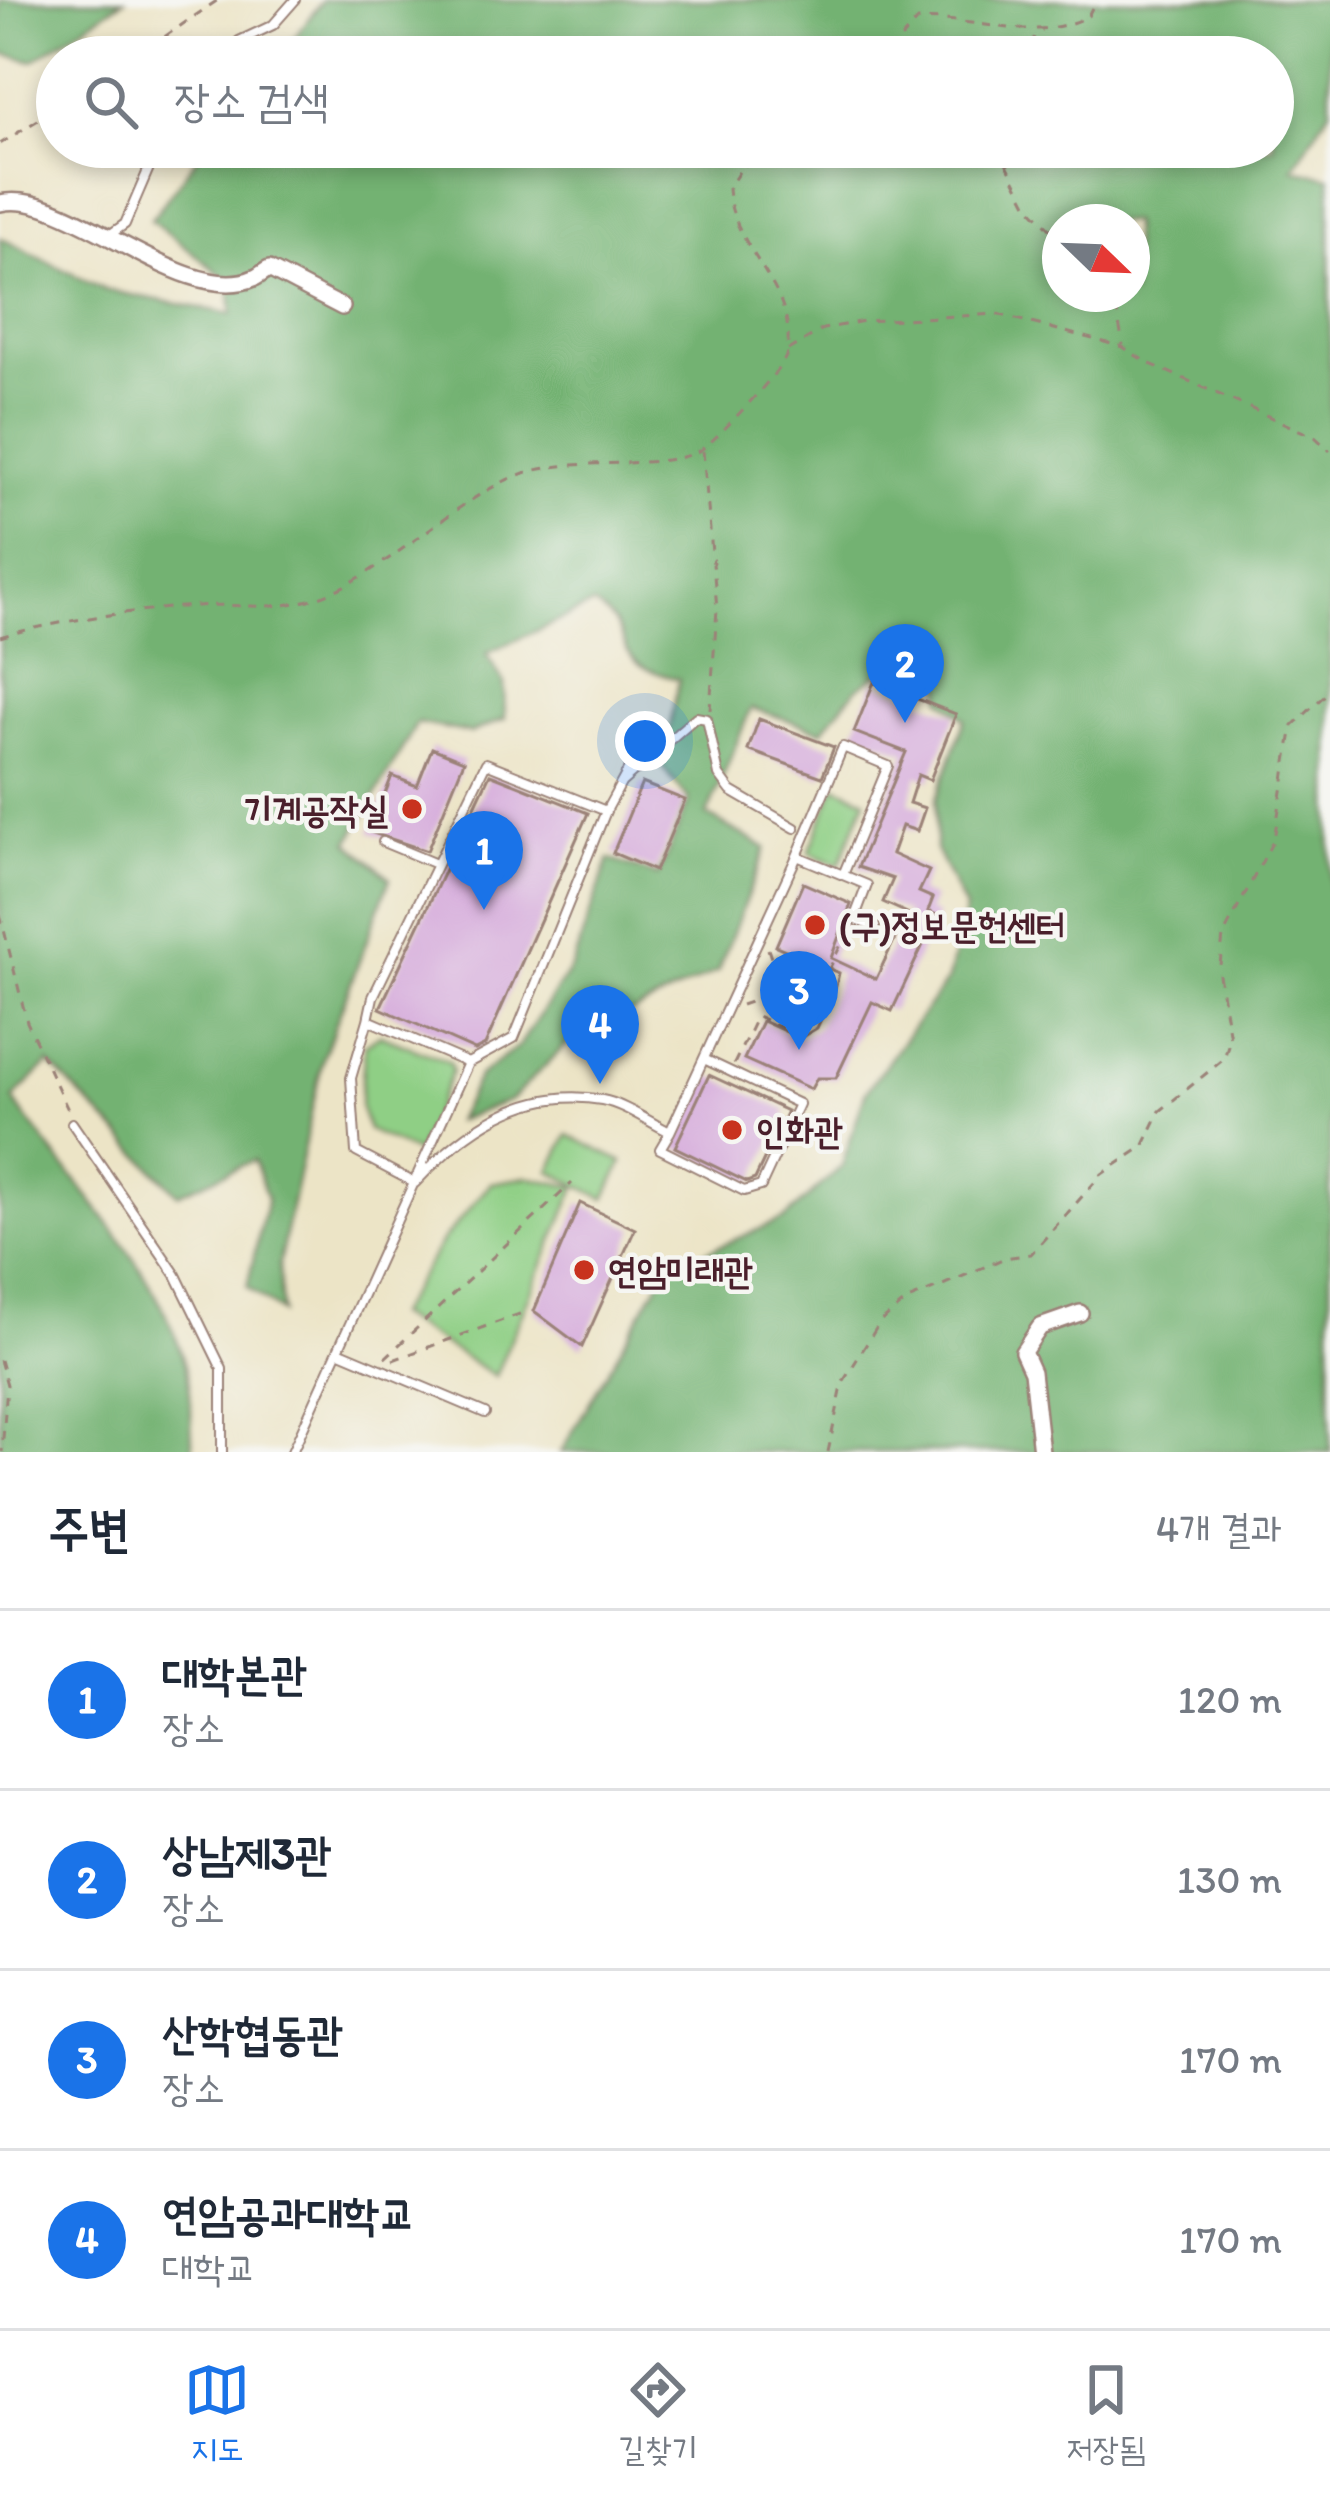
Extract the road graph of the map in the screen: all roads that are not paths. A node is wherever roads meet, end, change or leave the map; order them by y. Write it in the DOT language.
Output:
graph roads {
  1 [pos="295,0"];
  2 [pos="250,36"];
  3 [pos="149,168"];
  4 [pos="0,203"];
  5 [pos="106,237"];
  6 [pos="342,307"];
  7 [pos="638,752"];
  8 [pos="621,783"];
  9 [pos="606,811"];
  10 [pos="795,828"];
  11 [pos="383,842"];
  12 [pos="797,856"];
  13 [pos="436,864"];
  14 [pos="842,875"];
  15 [pos="875,927"];
  16 [pos="368,1020"];
  17 [pos="706,1060"];
  18 [pos="468,1063"];
  19 [pos="72,1123"];
  20 [pos="670,1132"];
  21 [pos="415,1183"];
  22 [pos="1080,1313"];
  23 [pos="338,1352"];
  24 [pos="485,1414"];
  25 [pos="222,1452"];
  26 [pos="292,1452"];
  27 [pos="1041,1452"];
  1 -- 2 [label="lane"];
  3 -- 5 [label="lane"];
  4 -- 5 [label="street"];
  5 -- 6 [label="street"];
  7 -- 8 [label="lane"];
  8 -- 9 [label="lane"];
  8 -- 10 [label="lane"];
  9 -- 13 [label="lane"];
  9 -- 18 [label="lane"];
  11 -- 13 [label="lane"];
  12 -- 14 [label="lane"];
  12 -- 14 [label="lane"];
  12 -- 17 [label="lane"];
  13 -- 16 [label="lane"];
  14 -- 15 [label="lane"];
  16 -- 18 [label="lane"];
  16 -- 21 [label="lane"];
  17 -- 20 [label="lane"];
  17 -- 20 [label="lane"];
  18 -- 21 [label="lane"];
  19 -- 25 [label="lane"];
  20 -- 21 [label="lane"];
  21 -- 23 [label="lane"];
  22 -- 27 [label="street"];
  23 -- 24 [label="lane"];
  23 -- 26 [label="lane"];
}
